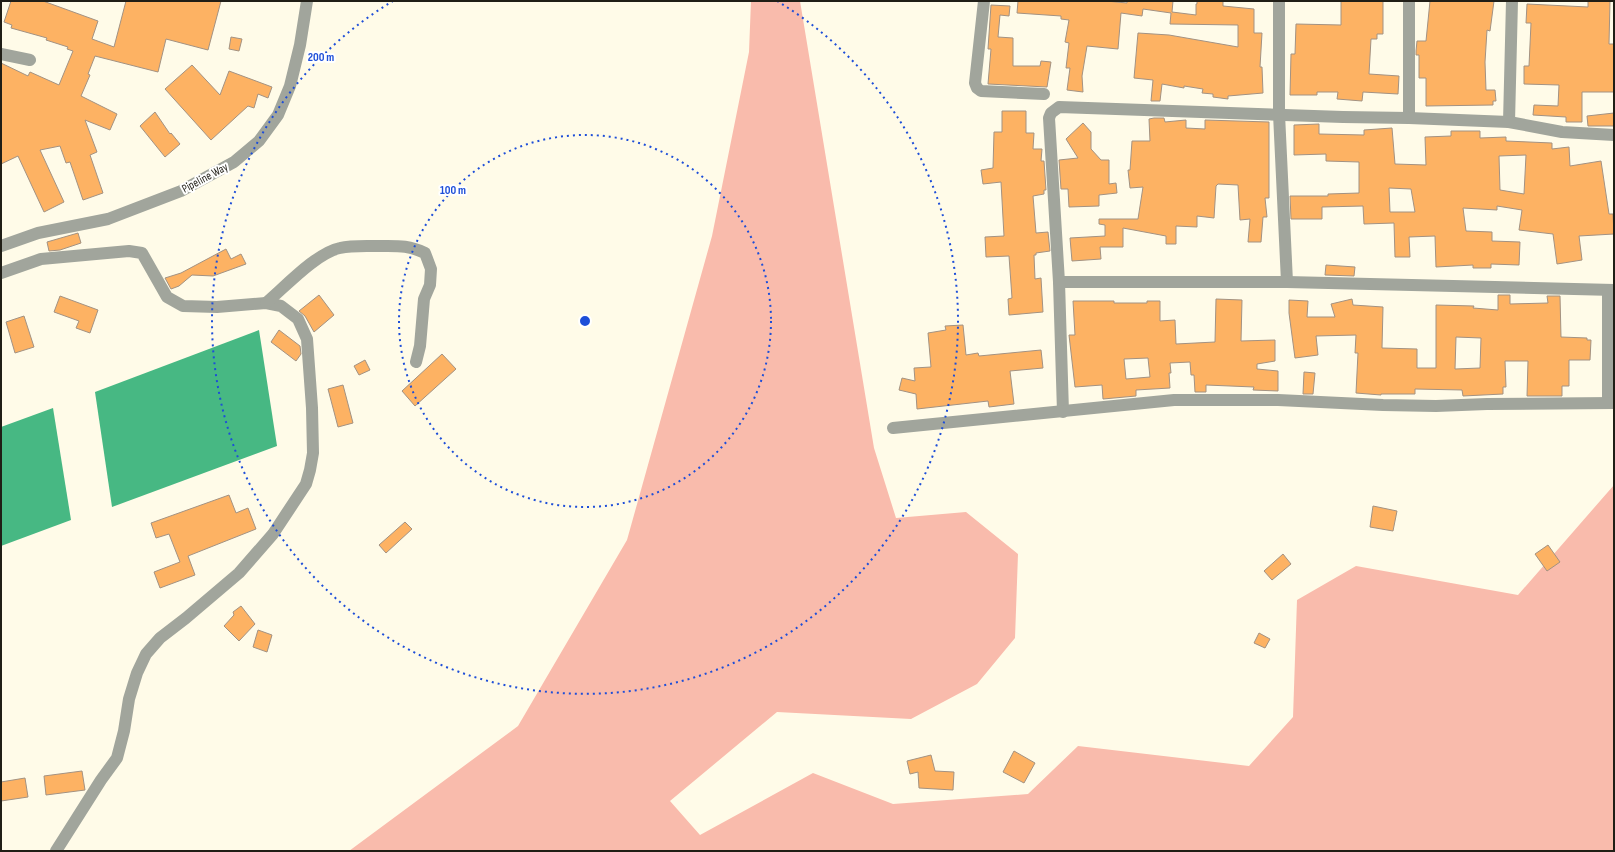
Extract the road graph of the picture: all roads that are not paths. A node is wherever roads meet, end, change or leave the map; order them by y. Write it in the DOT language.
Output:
graph roads {
  1 [pos="307,1"];
  2 [pos="984,1"];
  3 [pos="1279,1"];
  4 [pos="1409,1"];
  5 [pos="1512,1"];
  6 [pos="1,54"];
  7 [pos="30,60"];
  8 [pos="1044,94"];
  9 [pos="1279,114"];
  10 [pos="1409,118"];
  11 [pos="1509,122"];
  12 [pos="1614,134"];
  13 [pos="1,246"];
  14 [pos="1,272"];
  15 [pos="1059,282"];
  16 [pos="1287,282"];
  17 [pos="1611,290"];
  18 [pos="266,303"];
  19 [pos="416,362"];
  20 [pos="1611,403"];
  21 [pos="1063,412"];
  22 [pos="893,428"];
  23 [pos="56,851"];
  1 -- 13 [label="street, Pipeline Way"];
  2 -- 8 [label="street"];
  3 -- 9 [label="street"];
  4 -- 10 [label="street"];
  5 -- 11 [label="street"];
  6 -- 7 [label="street"];
  9 -- 10 [label="street"];
  9 -- 15 [label="street"];
  9 -- 16 [label="street"];
  10 -- 11 [label="street"];
  11 -- 12 [label="street"];
  14 -- 18 [label="street"];
  15 -- 16 [label="street"];
  15 -- 21 [label="street"];
  16 -- 17 [label="street"];
  17 -- 20 [label="street"];
  18 -- 19 [label="street"];
  18 -- 23 [label="street"];
  20 -- 21 [label="street"];
  21 -- 22 [label="street"];
}
